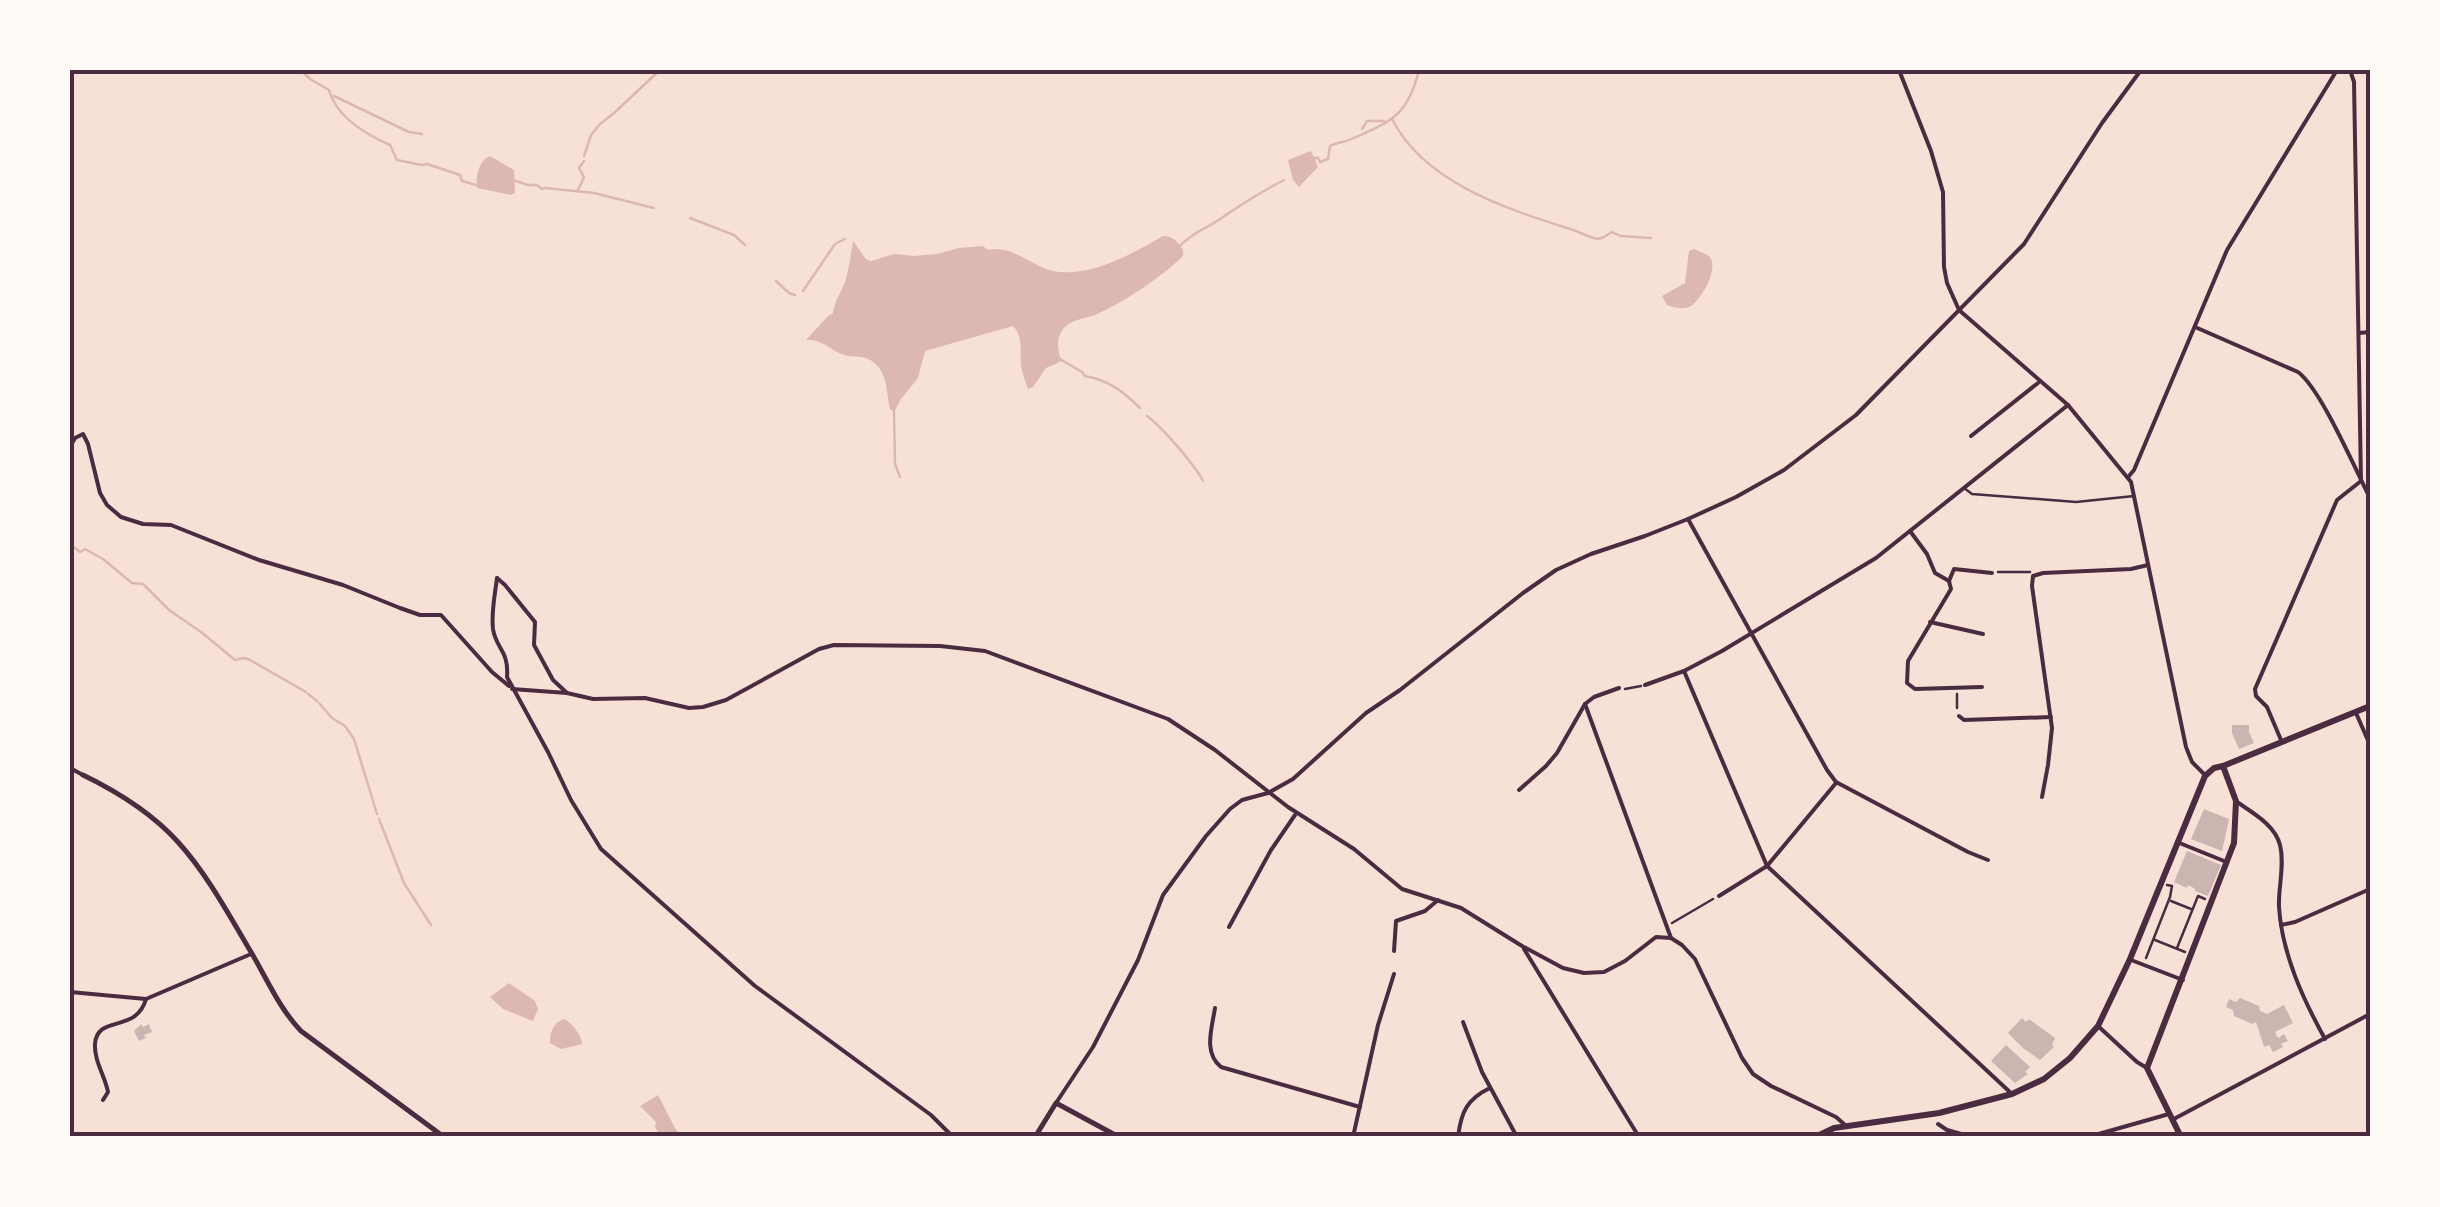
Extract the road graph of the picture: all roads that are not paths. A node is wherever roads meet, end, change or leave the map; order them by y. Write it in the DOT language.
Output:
graph roads {
  1 [pos="1899,70"];
  2 [pos="2141,70"];
  3 [pos="2338,70"];
  4 [pos="2350,70"];
  5 [pos="1960,310"];
  6 [pos="2195,327"];
  7 [pos="2370,332"];
  8 [pos="2359,333"];
  9 [pos="2040,382"];
  10 [pos="2068,405"];
  11 [pos="1972,436"];
  12 [pos="70,447"];
  13 [pos="2130,479"];
  14 [pos="2361,480"];
  15 [pos="2370,481"];
  16 [pos="1963,487"];
  17 [pos="2134,496"];
  18 [pos="2370,498"];
  19 [pos="1688,519"];
  20 [pos="1910,531"];
  21 [pos="2148,565"];
  22 [pos="1992,573"];
  23 [pos="1949,581"];
  24 [pos="1930,622"];
  25 [pos="1752,633"];
  26 [pos="1983,634"];
  27 [pos="1684,670"];
  28 [pos="1645,685"];
  29 [pos="1982,687"];
  30 [pos="1618,688"];
  31 [pos="512,689"];
  32 [pos="567,693"];
  33 [pos="1585,704"];
  34 [pos="2370,706"];
  35 [pos="2356,712"];
  36 [pos="1959,716"];
  37 [pos="2051,717"];
  38 [pos="2282,741"];
  39 [pos="2370,745"];
  40 [pos="2223,766"];
  41 [pos="70,768"];
  42 [pos="83,775"];
  43 [pos="2205,776"];
  44 [pos="1836,782"];
  45 [pos="1519,790"];
  46 [pos="1268,792"];
  47 [pos="2042,797"];
  48 [pos="2236,802"];
  49 [pos="1296,813"];
  50 [pos="2178,842"];
  51 [pos="1988,860"];
  52 [pos="2228,863"];
  53 [pos="1767,866"];
  54 [pos="2370,889"];
  55 [pos="1719,896"];
  56 [pos="1438,900"];
  57 [pos="2282,925"];
  58 [pos="1230,927"];
  59 [pos="1671,938"];
  60 [pos="1522,946"];
  61 [pos="1394,951"];
  62 [pos="252,954"];
  63 [pos="2130,960"];
  64 [pos="1394,974"];
  65 [pos="2183,980"];
  66 [pos="70,992"];
  67 [pos="146,999"];
  68 [pos="1215,1008"];
  69 [pos="2370,1014"];
  70 [pos="1464,1022"];
  71 [pos="2098,1026"];
  72 [pos="2325,1039"];
  73 [pos="2147,1068"];
  74 [pos="1490,1088"];
  75 [pos="2012,1094"];
  76 [pos="103,1100"];
  77 [pos="1056,1103"];
  78 [pos="1360,1107"];
  79 [pos="2171,1117"];
  80 [pos="1938,1124"];
  81 [pos="1845,1126"];
  82 [pos="444,1137"];
  83 [pos="953,1137"];
  84 [pos="1034,1137"];
  85 [pos="1119,1137"];
  86 [pos="1353,1137"];
  87 [pos="1458,1137"];
  88 [pos="1517,1137"];
  89 [pos="1639,1137"];
  90 [pos="1815,1137"];
  91 [pos="1972,1137"];
  92 [pos="2025,1137"];
  93 [pos="2040,1137"];
  94 [pos="2088,1137"];
  95 [pos="2182,1137"];
  1 -- 5 [label="street"];
  2 -- 5 [label="street"];
  3 -- 6 [label="street"];
  4 -- 8 [label="street"];
  5 -- 9 [label="street"];
  5 -- 19 [label="street"];
  6 -- 13 [label="street"];
  6 -- 14 [label="street"];
  7 -- 8 [label="street"];
  8 -- 14 [label="street"];
  9 -- 10 [label="street"];
  9 -- 11 [label="street"];
  10 -- 13 [label="street"];
  10 -- 16 [label="street"];
  12 -- 31 [label="street"];
  13 -- 17 [label="street"];
  14 -- 15 [label="street"];
  14 -- 18 [label="street"];
  14 -- 38 [label="street"];
  16 -- 17 [label="lane"];
  16 -- 20 [label="street"];
  17 -- 21 [label="street"];
  19 -- 25 [label="street"];
  19 -- 46 [label="street"];
  20 -- 23 [label="street"];
  20 -- 25 [label="street"];
  21 -- 37 [label="street"];
  21 -- 43 [label="street"];
  22 -- 23 [label="street"];
  23 -- 24 [label="street"];
  24 -- 26 [label="street"];
  24 -- 29 [label="street"];
  25 -- 27 [label="street"];
  25 -- 44 [label="street"];
  27 -- 28 [label="street"];
  27 -- 53 [label="street"];
  30 -- 33 [label="street"];
  31 -- 32 [label="street"];
  31 -- 32 [label="street"];
  31 -- 83 [label="street"];
  32 -- 46 [label="street"];
  33 -- 45 [label="street"];
  33 -- 59 [label="street"];
  34 -- 35 [label="main road"];
  35 -- 38 [label="main road"];
  35 -- 39 [label="street"];
  36 -- 37 [label="street"];
  37 -- 47 [label="street"];
  38 -- 40 [label="main road"];
  40 -- 43 [label="main road"];
  40 -- 48 [label="main road"];
  41 -- 42 [label="street"];
  42 -- 62 [label="street"];
  43 -- 50 [label="main road"];
  44 -- 51 [label="street"];
  44 -- 53 [label="street"];
  46 -- 49 [label="street"];
  46 -- 77 [label="street"];
  48 -- 52 [label="main road"];
  48 -- 57 [label="street"];
  49 -- 56 [label="street"];
  49 -- 58 [label="street"];
  50 -- 52 [label="street"];
  50 -- 63 [label="main road"];
  52 -- 65 [label="main road"];
  53 -- 55 [label="street"];
  53 -- 75 [label="street"];
  54 -- 57 [label="street"];
  56 -- 60 [label="street"];
  56 -- 61 [label="street"];
  57 -- 72 [label="street"];
  59 -- 60 [label="street"];
  59 -- 81 [label="street"];
  60 -- 89 [label="street"];
  62 -- 67 [label="street"];
  62 -- 82 [label="street"];
  63 -- 65 [label="street"];
  63 -- 71 [label="main road"];
  64 -- 78 [label="street"];
  65 -- 73 [label="main road"];
  66 -- 67 [label="street"];
  67 -- 76 [label="street"];
  68 -- 78 [label="street"];
  69 -- 72 [label="street"];
  70 -- 74 [label="street"];
  71 -- 73 [label="street"];
  71 -- 75 [label="main road"];
  72 -- 79 [label="street"];
  73 -- 79 [label="main road"];
  74 -- 87 [label="street"];
  74 -- 88 [label="street"];
  75 -- 81 [label="main road"];
  77 -- 84 [label="street"];
  77 -- 85 [label="street"];
  78 -- 86 [label="street"];
  79 -- 94 [label="street"];
  79 -- 95 [label="main road"];
  80 -- 91 [label="street"];
  81 -- 90 [label="main road"];
  92 -- 93 [label="street"];
}
